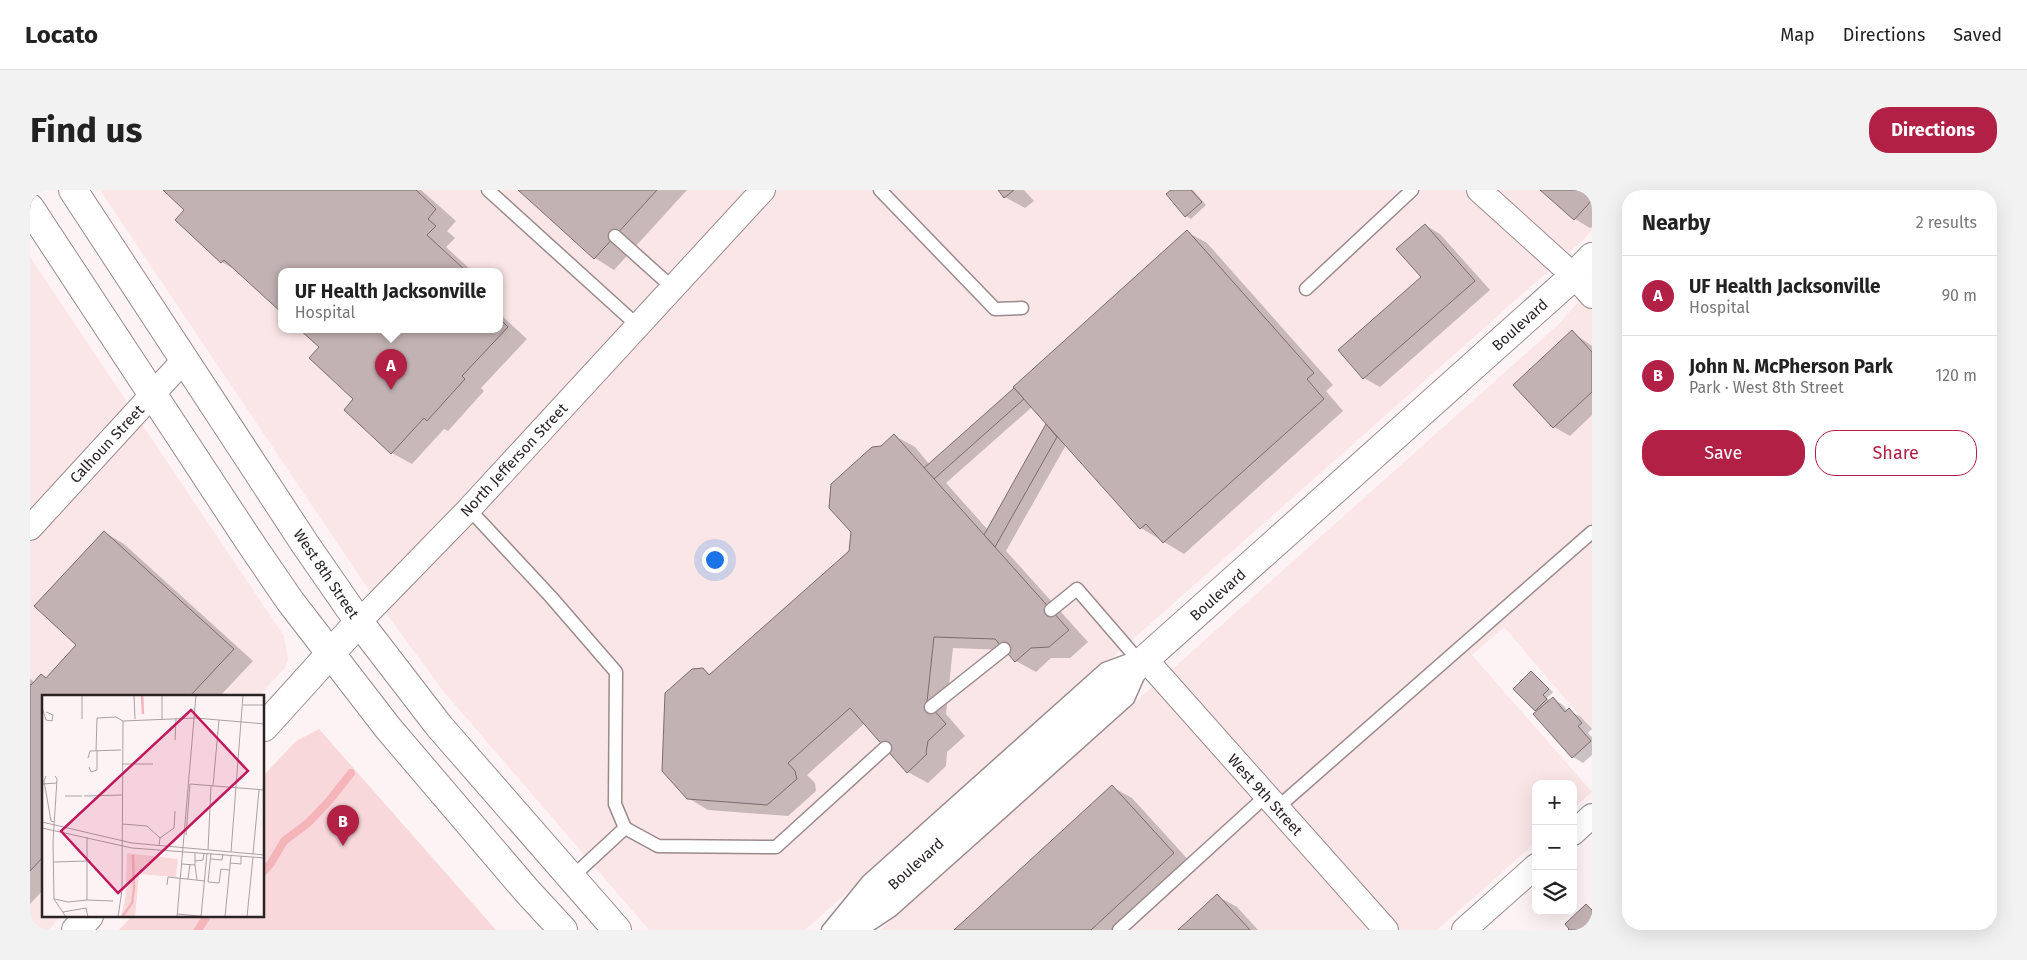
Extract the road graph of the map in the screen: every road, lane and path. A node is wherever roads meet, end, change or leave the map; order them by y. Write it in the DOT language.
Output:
graph roads {
  1 [pos="73,190"];
  2 [pos="488,190"];
  3 [pos="762,190"];
  4 [pos="880,190"];
  5 [pos="1412,190"];
  6 [pos="1480,190"];
  7 [pos="30,208"];
  8 [pos="615,236"];
  9 [pos="1583,266"];
  10 [pos="673,288"];
  11 [pos="1306,289"];
  12 [pos="1592,296"];
  13 [pos="1022,308"];
  14 [pos="638,326"];
  15 [pos="185,360"];
  16 [pos="153,394"];
  17 [pos="469,509"];
  18 [pos="30,528"];
  19 [pos="1592,532"];
  20 [pos="1051,610"];
  21 [pos="359,622"];
  22 [pos="1004,649"];
  23 [pos="330,654"];
  24 [pos="1141,660"];
  25 [pos="931,707"];
  26 [pos="265,726"];
  27 [pos="886,748"];
  28 [pos="1272,802"];
  29 [pos="1592,816"];
  30 [pos="625,828"];
  31 [pos="1577,829"];
  32 [pos="1532,870"];
  33 [pos="571,878"];
  34 [pos="87,918"];
  35 [pos="76,930"];
  36 [pos="563,930"];
  37 [pos="616,930"];
  38 [pos="828,930"];
  39 [pos="842,930"];
  40 [pos="862,930"];
  41 [pos="1119,930"];
  42 [pos="1386,930"];
  43 [pos="1464,930"];
  1 -- 15 [label="street, West 8th Street"];
  2 -- 14 [label="lane"];
  3 -- 10 [label="street, North Jefferson Street"];
  4 -- 13 [label="lane"];
  5 -- 11 [label="lane"];
  6 -- 9 [label="street"];
  7 -- 16 [label="street"];
  8 -- 10 [label="lane"];
  9 -- 12 [label="street"];
  9 -- 24 [label="street, Boulevard"];
  10 -- 14 [label="street, North Jefferson Street"];
  14 -- 17 [label="street, North Jefferson Street"];
  15 -- 16 [label="street, Calhoun Street"];
  15 -- 21 [label="street, West 8th Street"];
  16 -- 18 [label="street, Calhoun Street"];
  16 -- 23 [label="street"];
  17 -- 21 [label="street, North Jefferson Street"];
  17 -- 30 [label="lane"];
  19 -- 28 [label="lane"];
  20 -- 24 [label="lane"];
  21 -- 23 [label="street, North Jefferson Street"];
  21 -- 33 [label="street, West 8th Street"];
  22 -- 25 [label="lane"];
  23 -- 26 [label="street, North Jefferson Street"];
  23 -- 36 [label="street"];
  24 -- 28 [label="street, West 9th Street"];
  24 -- 38 [label="lane"];
  24 -- 39 [label="street, Boulevard"];
  24 -- 40 [label="lane"];
  27 -- 30 [label="lane"];
  28 -- 41 [label="lane"];
  28 -- 42 [label="street, West 9th Street"];
  29 -- 31 [label="street"];
  30 -- 33 [label="lane"];
  32 -- 43 [label="street"];
  33 -- 37 [label="street, West 8th Street"];
  34 -- 35 [label="street"];
}
